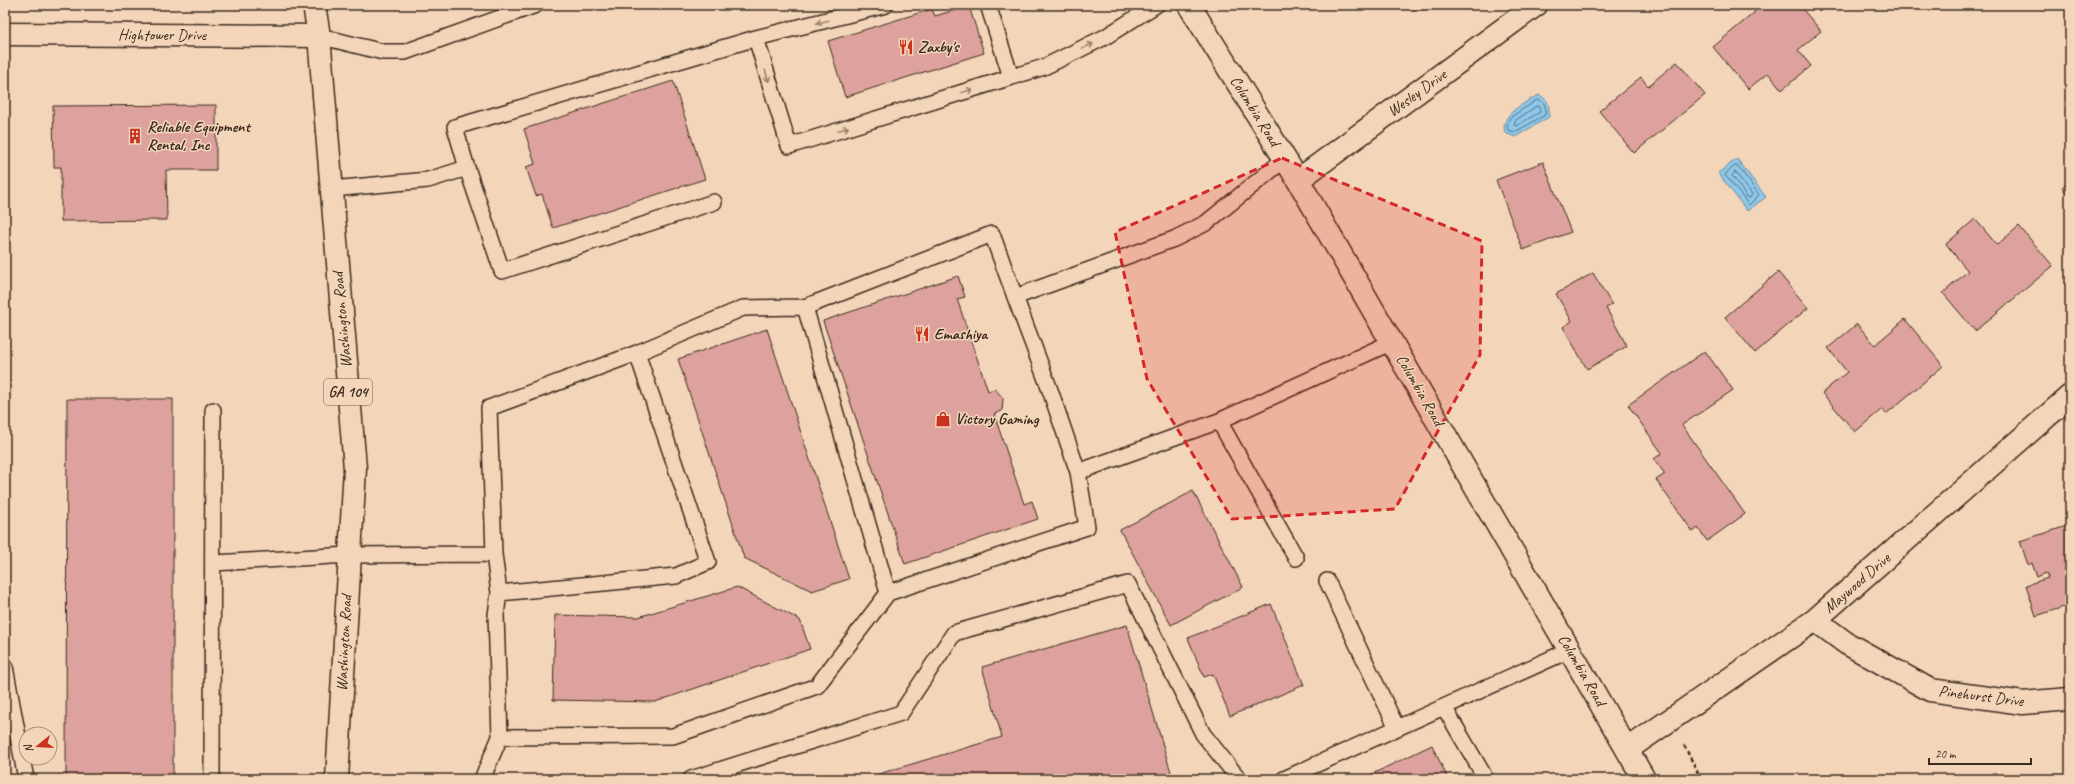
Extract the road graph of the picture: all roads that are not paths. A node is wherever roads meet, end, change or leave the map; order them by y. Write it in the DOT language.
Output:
graph roads {
  1 [pos="314,5"];
  2 [pos="536,5"];
  3 [pos="886,5"];
  4 [pos="988,5"];
  5 [pos="1156,5"];
  6 [pos="1189,5"];
  7 [pos="1536,5"];
  8 [pos="5,34"];
  9 [pos="319,36"];
  10 [pos="756,38"];
  11 [pos="1011,77"];
  12 [pos="1285,159"];
  13 [pos="467,168"];
  14 [pos="1298,180"];
  15 [pos="332,188"];
  16 [pos="714,202"];
  17 [pos="1015,297"];
  18 [pos="805,308"];
  19 [pos="1392,342"];
  20 [pos="637,353"];
  21 [pos="2070,396"];
  22 [pos="213,410"];
  23 [pos="1219,420"];
  24 [pos="1078,472"];
  25 [pos="494,554"];
  26 [pos="349,555"];
  27 [pos="1296,558"];
  28 [pos="214,563"];
  29 [pos="1327,581"];
  30 [pos="499,593"];
  31 [pos="888,593"];
  32 [pos="1815,620"];
  33 [pos="1570,650"];
  34 [pos="5,667"];
  35 [pos="2070,699"];
  36 [pos="1444,707"];
  37 [pos="1397,728"];
  38 [pos="500,737"];
  39 [pos="1628,749"];
  40 [pos="26,779"];
  41 [pos="212,779"];
  42 [pos="337,779"];
  43 [pos="482,779"];
  44 [pos="691,779"];
  45 [pos="1239,779"];
  46 [pos="1284,779"];
  47 [pos="1486,779"];
  48 [pos="1644,779"];
  1 -- 9 [label="main road, Washington Road / GA 104"];
  2 -- 9 [label="lane"];
  3 -- 10 [label="lane, one-way"];
  4 -- 11 [label="lane"];
  11 -- 5 [label="lane, one-way"];
  6 -- 12 [label="main road, Columbia Road"];
  7 -- 14 [label="main road, Wesley Drive"];
  8 -- 9 [label="main road, Hightower Drive"];
  9 -- 15 [label="main road, Washington Road / GA 104"];
  10 -- 11 [label="lane, one-way"];
  10 -- 13 [label="lane"];
  12 -- 14 [label="main road, Columbia Road"];
  12 -- 17 [label="lane"];
  13 -- 15 [label="lane"];
  13 -- 16 [label="lane"];
  14 -- 19 [label="main road, Columbia Road"];
  15 -- 26 [label="main road, Washington Road / GA 104"];
  17 -- 18 [label="lane"];
  17 -- 24 [label="lane"];
  18 -- 20 [label="lane"];
  18 -- 31 [label="lane"];
  19 -- 23 [label="lane"];
  19 -- 33 [label="main road, Columbia Road"];
  20 -- 25 [label="lane"];
  20 -- 30 [label="lane"];
  21 -- 32 [label="main road, Maywood Drive"];
  22 -- 28 [label="lane"];
  23 -- 24 [label="lane"];
  23 -- 27 [label="lane"];
  24 -- 31 [label="lane"];
  25 -- 26 [label="lane"];
  25 -- 30 [label="lane"];
  26 -- 28 [label="lane"];
  26 -- 42 [label="main road, Washington Road / GA 104"];
  28 -- 41 [label="lane"];
  29 -- 37 [label="lane"];
  30 -- 38 [label="lane"];
  31 -- 38 [label="lane"];
  32 -- 35 [label="main road, Pinehurst Drive"];
  32 -- 39 [label="main road, Maywood Drive"];
  33 -- 36 [label="lane"];
  33 -- 39 [label="main road, Columbia Road"];
  34 -- 40 [label="lane"];
  36 -- 37 [label="lane"];
  36 -- 47 [label="lane"];
  37 -- 46 [label="lane"];
  38 -- 43 [label="lane"];
  39 -- 48 [label="main road, Columbia Road"];
  44 -- 45 [label="lane"];
}
